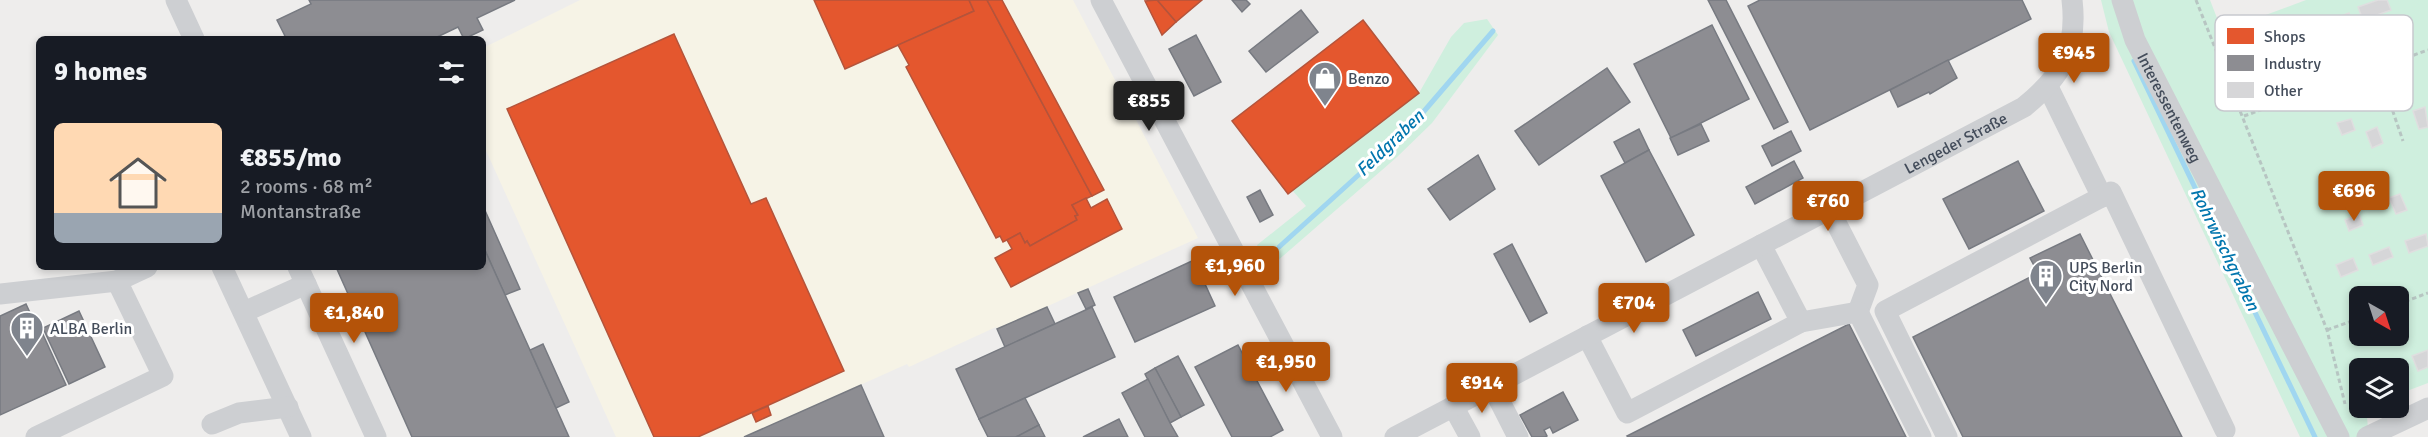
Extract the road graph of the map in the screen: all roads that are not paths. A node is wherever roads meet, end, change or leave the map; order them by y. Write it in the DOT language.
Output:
graph roads {
  1 [pos="176,0"];
  2 [pos="1101,0"];
  3 [pos="2072,0"];
  4 [pos="2122,0"];
  5 [pos="193,36"];
  6 [pos="2048,87"];
  7 [pos="2102,197"];
  8 [pos="1829,209"];
  9 [pos="1761,245"];
  10 [pos="141,270"];
  11 [pos="223,270"];
  12 [pos="302,276"];
  13 [pos="117,281"];
  14 [pos="0,294"];
  15 [pos="244,312"];
  16 [pos="1858,312"];
  17 [pos="1801,322"];
  18 [pos="1587,336"];
  19 [pos="1492,386"];
  20 [pos="1453,406"];
  21 [pos="288,407"];
  22 [pos="2428,408"];
  23 [pos="212,424"];
  24 [pos="2225,430"];
  25 [pos="36,437"];
  26 [pos="302,437"];
  27 [pos="376,437"];
  28 [pos="1332,437"];
  29 [pos="1395,437"];
  30 [pos="1470,437"];
  31 [pos="1518,437"];
  32 [pos="1922,437"];
  33 [pos="1947,437"];
  34 [pos="2339,437"];
  35 [pos="2367,437"];
  1 -- 5 [label="street"];
  2 -- 28 [label="street"];
  3 -- 6 [label="street, Lengeder Straße"];
  4 -- 34 [label="street, Interessentenweg"];
  6 -- 7 [label="street"];
  6 -- 8 [label="street, Lengeder Straße"];
  7 -- 24 [label="street"];
  7 -- 33 [label="street"];
  8 -- 9 [label="street, Lengeder Straße"];
  8 -- 16 [label="street"];
  9 -- 17 [label="street"];
  9 -- 18 [label="street, Lengeder Straße"];
  10 -- 13 [label="street"];
  11 -- 15 [label="street"];
  12 -- 15 [label="street"];
  12 -- 27 [label="street"];
  13 -- 14 [label="street"];
  13 -- 25 [label="street"];
  15 -- 21 [label="street"];
  16 -- 17 [label="street"];
  16 -- 32 [label="street"];
  17 -- 18 [label="street"];
  18 -- 19 [label="street, Lengeder Straße"];
  19 -- 20 [label="street, Lengeder Straße"];
  19 -- 31 [label="street"];
  20 -- 29 [label="street, Lengeder Straße"];
  20 -- 30 [label="street"];
  21 -- 23 [label="street"];
  21 -- 26 [label="street"];
  22 -- 35 [label="street"];
}
